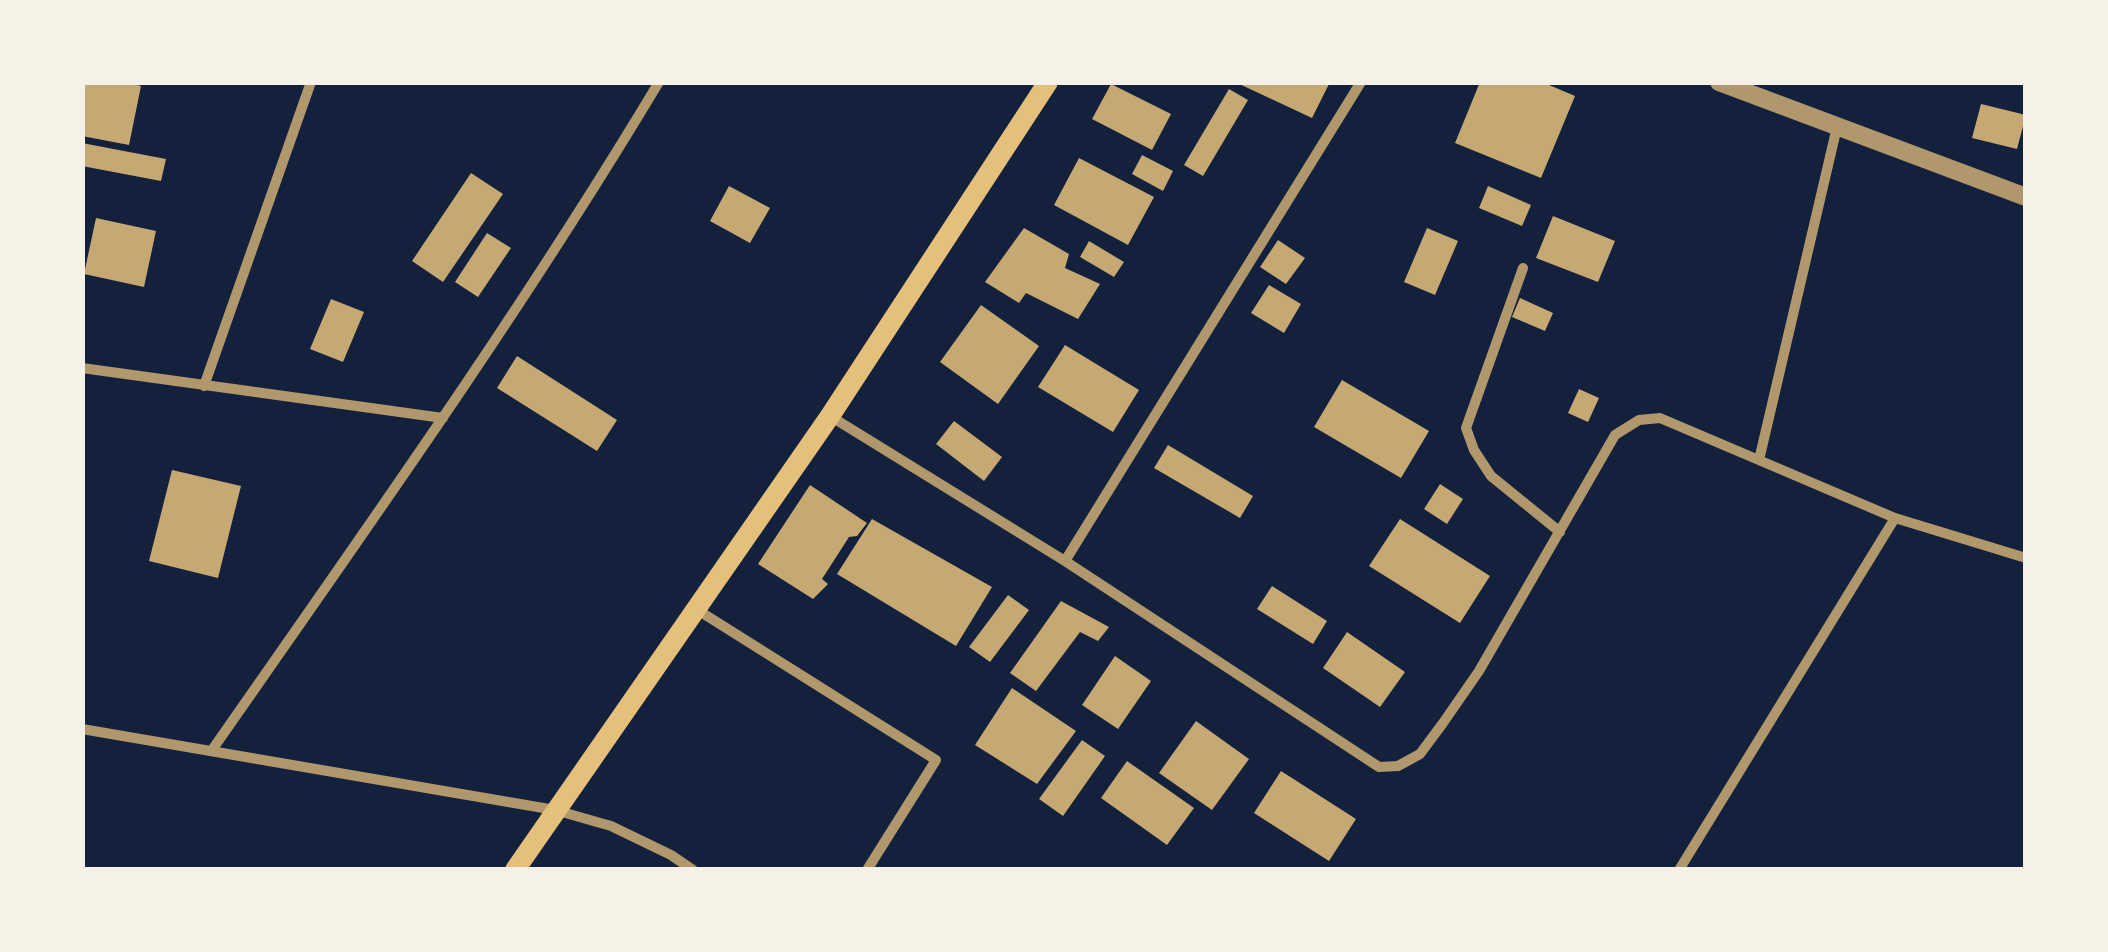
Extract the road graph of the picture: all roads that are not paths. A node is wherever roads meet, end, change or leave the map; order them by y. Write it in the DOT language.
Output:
graph roads {
  1 [pos="312,82"];
  2 [pos="658,82"];
  3 [pos="1048,82"];
  4 [pos="1361,82"];
  5 [pos="1719,82"];
  6 [pos="1837,127"];
  7 [pos="2026,197"];
  8 [pos="1524,268"];
  9 [pos="82,368"];
  10 [pos="204,386"];
  11 [pos="830,416"];
  12 [pos="443,418"];
  13 [pos="1759,460"];
  14 [pos="1896,518"];
  15 [pos="1560,532"];
  16 [pos="2026,558"];
  17 [pos="1065,562"];
  18 [pos="696,608"];
  19 [pos="82,728"];
  20 [pos="212,750"];
  21 [pos="555,810"];
  22 [pos="515,870"];
  23 [pos="694,870"];
  24 [pos="867,870"];
  25 [pos="1678,870"];
  1 -- 10 [label="street"];
  2 -- 12 [label="street"];
  3 -- 11 [label="main road"];
  4 -- 17 [label="street"];
  5 -- 6 [label="street"];
  6 -- 7 [label="street"];
  6 -- 13 [label="street"];
  8 -- 15 [label="street"];
  9 -- 10 [label="street"];
  10 -- 12 [label="street"];
  11 -- 17 [label="street"];
  11 -- 18 [label="main road"];
  12 -- 20 [label="street"];
  13 -- 14 [label="street"];
  13 -- 15 [label="street"];
  14 -- 16 [label="street"];
  14 -- 25 [label="street"];
  15 -- 17 [label="street"];
  18 -- 21 [label="main road"];
  18 -- 24 [label="street"];
  19 -- 20 [label="street"];
  20 -- 21 [label="street"];
  21 -- 22 [label="main road"];
  21 -- 23 [label="street"];
}
